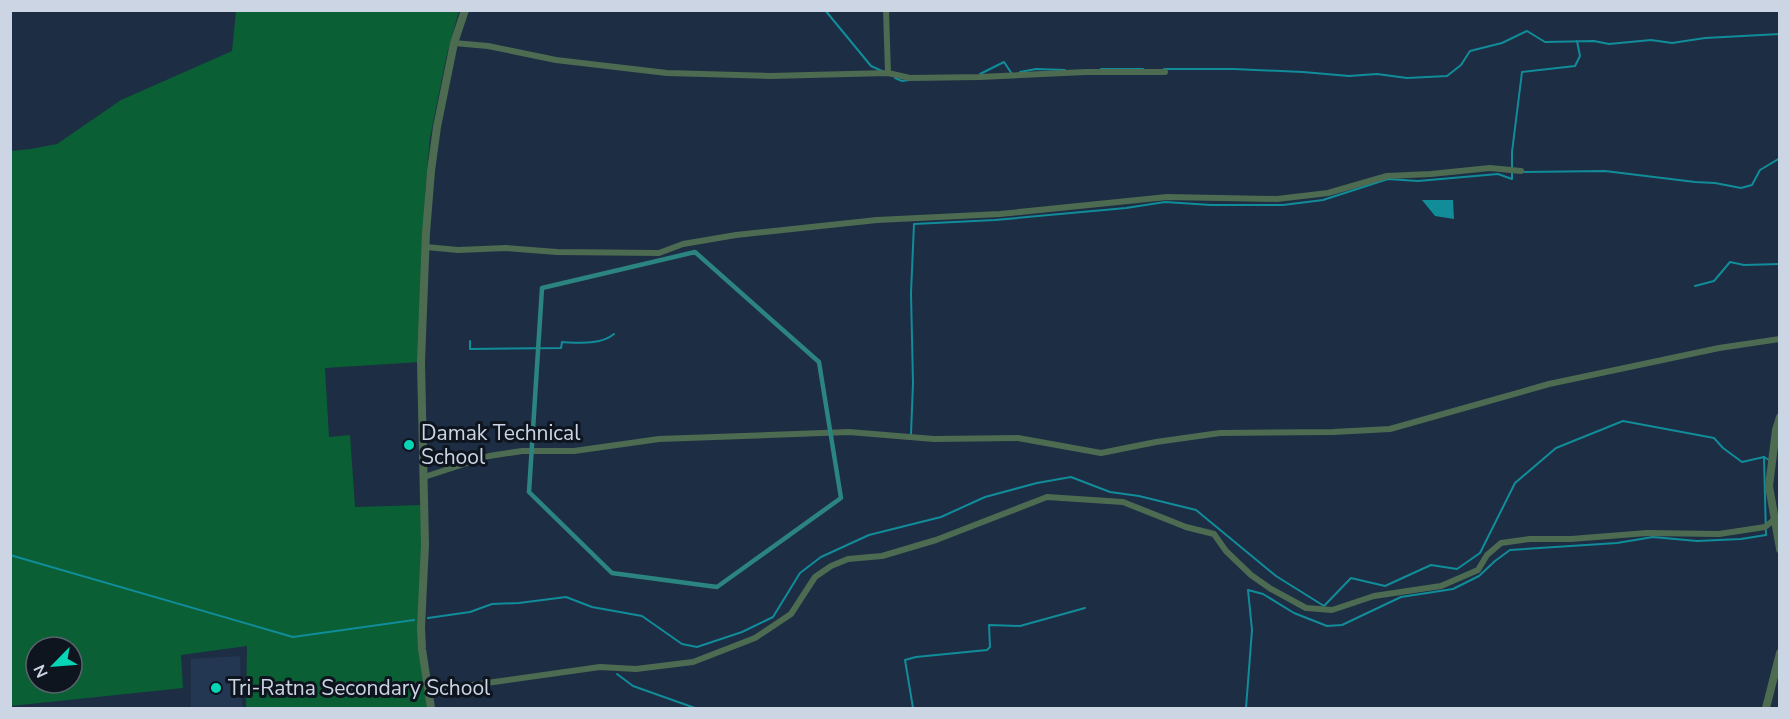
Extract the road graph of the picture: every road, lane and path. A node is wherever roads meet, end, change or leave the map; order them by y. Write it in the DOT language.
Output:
graph roads {
  1 [pos="465,10"];
  2 [pos="886,10"];
  3 [pos="454,43"];
  4 [pos="1165,72"];
  5 [pos="888,73"];
  6 [pos="1521,171"];
  7 [pos="426,247"];
  8 [pos="1779,339"];
  9 [pos="1779,417"];
  10 [pos="424,477"];
  11 [pos="1775,519"];
  12 [pos="1779,549"];
  13 [pos="1779,653"];
  14 [pos="429,689"];
  15 [pos="431,708"];
  16 [pos="1766,708"];
  1 -- 3 [label="street"];
  2 -- 5 [label="street"];
  3 -- 5 [label="street"];
  3 -- 7 [label="street"];
  4 -- 5 [label="street"];
  6 -- 7 [label="street"];
  7 -- 10 [label="street"];
  8 -- 10 [label="street"];
  9 -- 11 [label="street"];
  10 -- 14 [label="street"];
  11 -- 12 [label="street"];
  11 -- 14 [label="street"];
  13 -- 16 [label="street"];
  14 -- 15 [label="street"];
}
